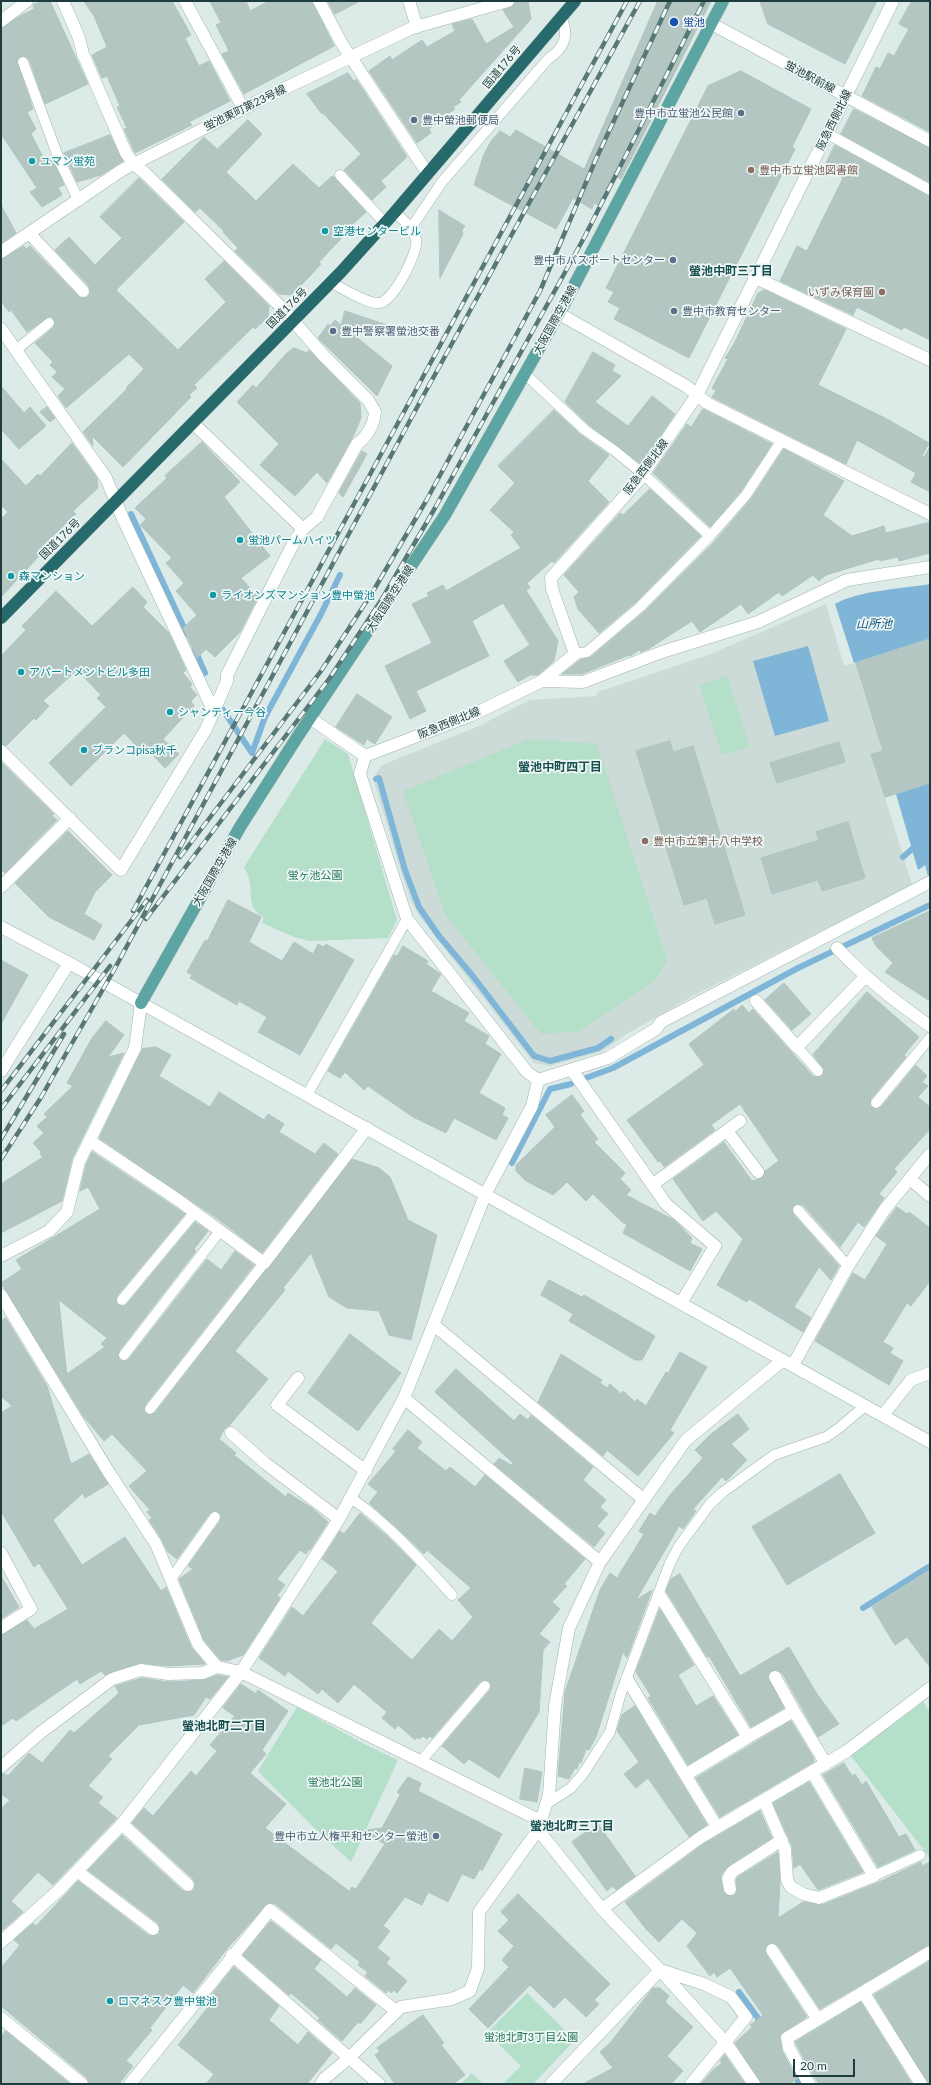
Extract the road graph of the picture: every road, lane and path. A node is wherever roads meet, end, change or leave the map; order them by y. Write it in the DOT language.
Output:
graph roads {
  1 [pos="27,1"];
  2 [pos="63,1"];
  3 [pos="185,1"];
  4 [pos="319,1"];
  5 [pos="408,1"];
  6 [pos="508,1"];
  7 [pos="575,1"];
  8 [pos="723,1"];
  9 [pos="893,1"];
  10 [pos="561,17"];
  11 [pos="1,21"];
  12 [pos="712,24"];
  13 [pos="417,27"];
  14 [pos="351,56"];
  15 [pos="23,62"];
  16 [pos="846,96"];
  17 [pos="243,108"];
  18 [pos="828,134"];
  19 [pos="930,141"];
  20 [pos="134,164"];
  21 [pos="428,174"];
  22 [pos="340,175"];
  23 [pos="930,190"];
  24 [pos="79,201"];
  25 [pos="395,212"];
  26 [pos="385,223"];
  27 [pos="411,228"];
  28 [pos="30,234"];
  29 [pos="1,252"];
  30 [pos="754,277"];
  31 [pos="331,282"];
  32 [pos="83,291"];
  33 [pos="558,313"];
  34 [pos="293,320"];
  35 [pos="49,322"];
  36 [pos="1,329"];
  37 [pos="16,350"];
  38 [pos="930,360"];
  39 [pos="525,374"];
  40 [pos="697,395"];
  41 [pos="193,423"];
  42 [pos="782,440"];
  43 [pos="643,474"];
  44 [pos="116,502"];
  45 [pos="930,514"];
  46 [pos="303,529"];
  47 [pos="710,536"];
  48 [pos="930,567"];
  49 [pos="1,618"];
  50 [pos="575,654"];
  51 [pos="542,681"];
  52 [pos="214,712"];
  53 [pos="310,718"];
  54 [pos="1,751"];
  55 [pos="365,756"];
  56 [pos="70,818"];
  57 [pos="930,882"];
  58 [pos="1,887"];
  59 [pos="407,919"];
  60 [pos="1,927"];
  61 [pos="837,948"];
  62 [pos="69,963"];
  63 [pos="865,977"];
  64 [pos="756,1001"];
  65 [pos="141,1003"];
  66 [pos="930,1026"];
  67 [pos="930,1038"];
  68 [pos="797,1047"];
  69 [pos="572,1070"];
  70 [pos="1,1071"];
  71 [pos="818,1071"];
  72 [pos="538,1080"];
  73 [pos="306,1095"];
  74 [pos="876,1103"];
  75 [pos="740,1121"];
  76 [pos="367,1128"];
  77 [pos="727,1131"];
  78 [pos="90,1141"];
  79 [pos="930,1154"];
  80 [pos="758,1172"];
  81 [pos="910,1179"];
  82 [pos="652,1185"];
  83 [pos="486,1193"];
  84 [pos="930,1196"];
  85 [pos="798,1210"];
  86 [pos="195,1212"];
  87 [pos="220,1231"];
  88 [pos="1,1256"];
  89 [pos="264,1263"];
  90 [pos="848,1266"];
  91 [pos="1,1295"];
  92 [pos="122,1300"];
  93 [pos="681,1303"];
  94 [pos="434,1326"];
  95 [pos="124,1356"];
  96 [pos="788,1362"];
  97 [pos="930,1373"];
  98 [pos="298,1378"];
  99 [pos="404,1398"];
  100 [pos="865,1406"];
  101 [pos="150,1409"];
  102 [pos="883,1416"];
  103 [pos="231,1433"];
  104 [pos="930,1442"];
  105 [pos="366,1471"];
  106 [pos="350,1498"];
  107 [pos="643,1499"];
  108 [pos="215,1517"];
  109 [pos="339,1519"];
  110 [pos="1,1553"];
  111 [pos="600,1562"];
  112 [pos="171,1579"];
  113 [pos="452,1594"];
  114 [pos="659,1594"];
  115 [pos="1,1628"];
  116 [pos="217,1667"];
  117 [pos="241,1672"];
  118 [pos="775,1677"];
  119 [pos="627,1679"];
  120 [pos="485,1686"];
  121 [pos="930,1688"];
  122 [pos="794,1711"];
  123 [pos="748,1737"];
  124 [pos="421,1761"];
  125 [pos="826,1764"];
  126 [pos="1,1767"];
  127 [pos="812,1772"];
  128 [pos="686,1774"];
  129 [pos="764,1800"];
  130 [pos="546,1804"];
  131 [pos="122,1824"];
  132 [pos="540,1825"];
  133 [pos="718,1827"];
  134 [pos="782,1840"];
  135 [pos="920,1855"];
  136 [pos="76,1871"];
  137 [pos="874,1876"];
  138 [pos="188,1885"];
  139 [pos="730,1889"];
  140 [pos="602,1909"];
  141 [pos="153,1929"];
  142 [pos="1,1942"];
  143 [pos="772,1950"];
  144 [pos="930,1952"];
  145 [pos="232,1955"];
  146 [pos="660,1970"];
  147 [pos="863,1992"];
  148 [pos="396,2011"];
  149 [pos="1,2018"];
  150 [pos="817,2018"];
  151 [pos="726,2043"];
  152 [pos="350,2058"];
  153 [pos="554,2082"];
  154 [pos="82,2084"];
  155 [pos="130,2084"];
  156 [pos="321,2084"];
  157 [pos="379,2084"];
  158 [pos="692,2084"];
  159 [pos="754,2084"];
  160 [pos="809,2084"];
  161 [pos="921,2084"];
  1 -- 11 [label="street"];
  2 -- 20 [label="street"];
  3 -- 17 [label="street"];
  4 -- 14 [label="street"];
  5 -- 13 [label="street"];
  6 -- 13 [label="street, 蛍池東町第23号線"];
  7 -- 10 [label="highway, 国道176号"];
  8 -- 12 [label="main road, 大阪国際空港線"];
  9 -- 16 [label="street, 阪急西側北線"];
  10 -- 21 [label="highway, 国道176号"];
  10 -- 27 [label="lane"];
  12 -- 16 [label="street, 蛍池駅前線"];
  12 -- 33 [label="main road, 大阪国際空港線"];
  13 -- 14 [label="street, 蛍池東町第23号線"];
  14 -- 17 [label="street, 蛍池東町第23号線"];
  14 -- 21 [label="street"];
  15 -- 24 [label="lane"];
  16 -- 18 [label="street, 阪急西側北線"];
  16 -- 19 [label="street, 蛍池駅前線"];
  17 -- 20 [label="street, 蛍池東町第23号線"];
  18 -- 23 [label="lane"];
  18 -- 30 [label="street, 阪急西側北線"];
  20 -- 24 [label="street, 蛍池東町第23号線"];
  20 -- 34 [label="street"];
  21 -- 25 [label="highway, 国道176号"];
  22 -- 26 [label="lane"];
  24 -- 28 [label="street, 蛍池東町第23号線"];
  25 -- 26 [label="highway, 国道176号"];
  25 -- 27 [label="lane"];
  26 -- 31 [label="highway, 国道176号"];
  27 -- 31 [label="lane"];
  28 -- 29 [label="street, 蛍池東町第23号線"];
  28 -- 32 [label="street"];
  30 -- 38 [label="street"];
  30 -- 40 [label="street, 阪急西側北線"];
  31 -- 34 [label="highway, 国道176号"];
  33 -- 39 [label="main road, 大阪国際空港線"];
  33 -- 40 [label="street"];
  34 -- 41 [label="highway, 国道176号"];
  34 -- 46 [label="street"];
  35 -- 37 [label="lane"];
  36 -- 37 [label="street"];
  37 -- 44 [label="street"];
  39 -- 43 [label="lane"];
  39 -- 53 [label="main road, 大阪国際空港線"];
  40 -- 42 [label="street"];
  40 -- 43 [label="street, 阪急西側北線"];
  41 -- 44 [label="highway, 国道176号"];
  41 -- 46 [label="street"];
  42 -- 45 [label="street"];
  42 -- 47 [label="lane"];
  43 -- 47 [label="lane"];
  43 -- 50 [label="street, 阪急西側北線"];
  44 -- 49 [label="highway, 国道176号"];
  44 -- 52 [label="street"];
  46 -- 52 [label="street"];
  47 -- 50 [label="lane"];
  48 -- 51 [label="street"];
  50 -- 51 [label="street, 阪急西側北線"];
  51 -- 55 [label="street, 阪急西側北線"];
  52 -- 56 [label="street"];
  53 -- 55 [label="street"];
  53 -- 65 [label="main road, 大阪国際空港線"];
  54 -- 56 [label="street"];
  55 -- 59 [label="street"];
  56 -- 58 [label="street"];
  57 -- 69 [label="street"];
  59 -- 72 [label="street"];
  59 -- 73 [label="lane"];
  60 -- 62 [label="street"];
  61 -- 63 [label="street"];
  62 -- 65 [label="street"];
  62 -- 70 [label="street"];
  63 -- 66 [label="street"];
  63 -- 68 [label="street"];
  64 -- 68 [label="street"];
  65 -- 73 [label="street"];
  65 -- 78 [label="street"];
  67 -- 74 [label="lane"];
  68 -- 71 [label="lane"];
  69 -- 72 [label="street"];
  69 -- 82 [label="street"];
  72 -- 83 [label="street"];
  73 -- 76 [label="street"];
  75 -- 77 [label="street"];
  76 -- 83 [label="street"];
  76 -- 89 [label="street"];
  77 -- 80 [label="street"];
  77 -- 82 [label="street"];
  78 -- 86 [label="street"];
  78 -- 88 [label="street"];
  79 -- 81 [label="street"];
  81 -- 84 [label="street"];
  81 -- 90 [label="street"];
  82 -- 93 [label="street"];
  83 -- 93 [label="street"];
  83 -- 94 [label="street"];
  85 -- 90 [label="lane"];
  86 -- 87 [label="street"];
  86 -- 92 [label="lane"];
  87 -- 89 [label="street"];
  87 -- 95 [label="lane"];
  89 -- 101 [label="lane"];
  90 -- 96 [label="street"];
  91 -- 112 [label="street"];
  93 -- 96 [label="street"];
  94 -- 99 [label="street"];
  94 -- 107 [label="street"];
  96 -- 100 [label="street"];
  96 -- 107 [label="street"];
  97 -- 102 [label="street"];
  98 -- 105 [label="street"];
  99 -- 105 [label="street"];
  99 -- 111 [label="street"];
  100 -- 102 [label="street"];
  100 -- 114 [label="lane"];
  102 -- 104 [label="street"];
  103 -- 109 [label="street"];
  105 -- 106 [label="street"];
  106 -- 109 [label="street"];
  106 -- 113 [label="lane"];
  107 -- 111 [label="street"];
  108 -- 112 [label="lane"];
  109 -- 117 [label="street"];
  110 -- 115 [label="street"];
  111 -- 130 [label="street"];
  112 -- 116 [label="street"];
  114 -- 119 [label="lane"];
  114 -- 123 [label="street"];
  116 -- 117 [label="street"];
  116 -- 126 [label="street"];
  117 -- 124 [label="street"];
  117 -- 131 [label="street"];
  118 -- 122 [label="street"];
  119 -- 128 [label="street"];
  119 -- 130 [label="lane"];
  120 -- 124 [label="lane"];
  121 -- 125 [label="street"];
  122 -- 123 [label="street"];
  122 -- 125 [label="street"];
  123 -- 128 [label="street"];
  124 -- 132 [label="street"];
  125 -- 127 [label="street"];
  127 -- 129 [label="street"];
  127 -- 137 [label="street"];
  128 -- 133 [label="street"];
  129 -- 133 [label="street"];
  129 -- 134 [label="street"];
  130 -- 132 [label="street"];
  131 -- 136 [label="street"];
  131 -- 138 [label="street"];
  132 -- 140 [label="street"];
  132 -- 148 [label="street"];
  133 -- 140 [label="street"];
  134 -- 137 [label="street"];
  134 -- 139 [label="street"];
  135 -- 137 [label="lane"];
  136 -- 141 [label="street"];
  136 -- 142 [label="street"];
  140 -- 146 [label="street"];
  143 -- 150 [label="street"];
  144 -- 147 [label="street"];
  145 -- 148 [label="street"];
  145 -- 152 [label="street"];
  145 -- 155 [label="street"];
  146 -- 151 [label="street"];
  146 -- 151 [label="street"];
  146 -- 153 [label="street"];
  147 -- 150 [label="street"];
  147 -- 161 [label="street"];
  148 -- 152 [label="street"];
  149 -- 154 [label="street"];
  150 -- 160 [label="street"];
  151 -- 158 [label="street"];
  151 -- 159 [label="street"];
  152 -- 156 [label="street"];
  152 -- 157 [label="street"];
}
